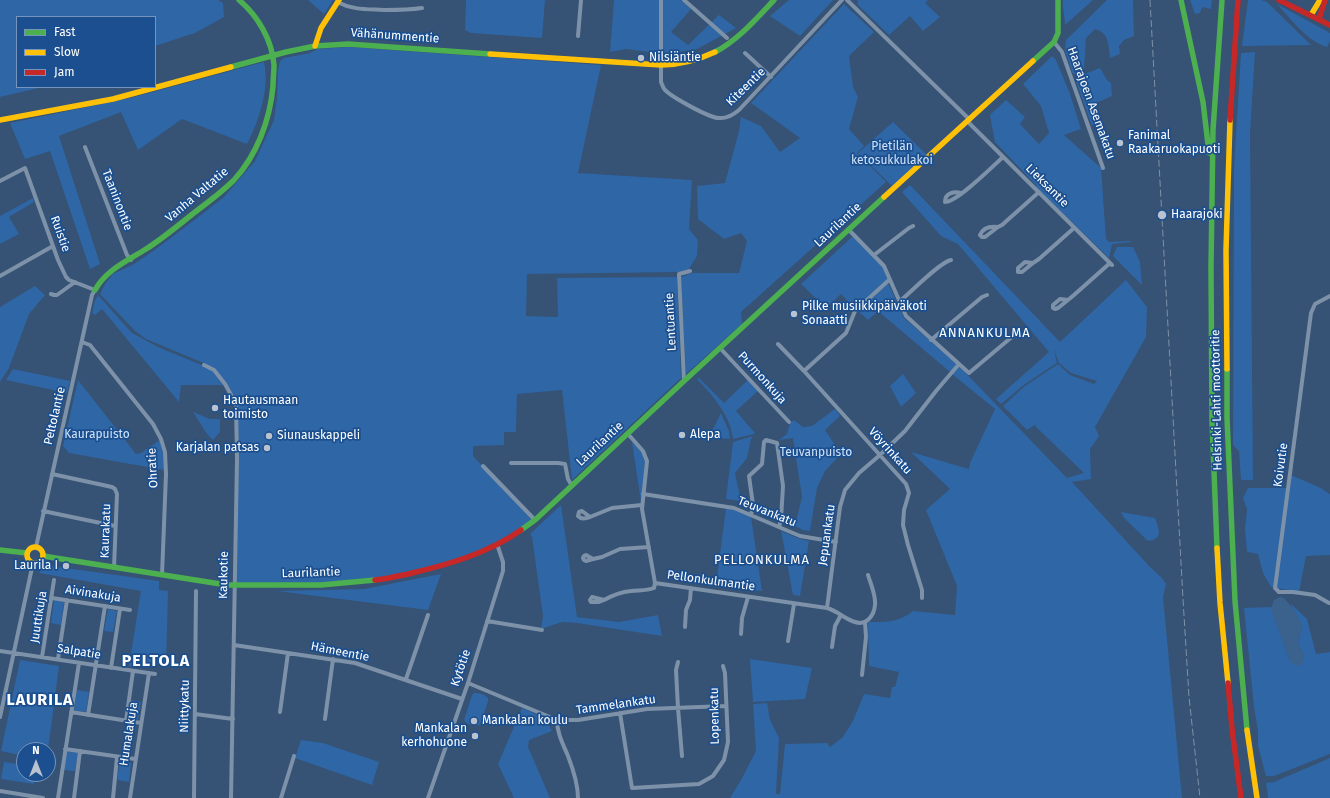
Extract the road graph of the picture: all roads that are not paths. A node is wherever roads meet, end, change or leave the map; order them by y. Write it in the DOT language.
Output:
graph roads {
  1 [pos="239,0"];
  2 [pos="581,0"];
  3 [pos="661,0"];
  4 [pos="684,0"];
  5 [pos="774,0"];
  6 [pos="842,0"];
  7 [pos="847,0"];
  8 [pos="1058,0"];
  9 [pos="1180,0"];
  10 [pos="1222,0"];
  11 [pos="1238,0"];
  12 [pos="1243,0"];
  13 [pos="1279,0"];
  14 [pos="1320,0"];
  15 [pos="1325,0"];
  16 [pos="338,1"];
  17 [pos="422,8"];
  18 [pos="1311,15"];
  19 [pos="1319,19"];
  20 [pos="1330,25"];
  21 [pos="578,36"];
  22 [pos="727,38"];
  23 [pos="1054,42"];
  24 [pos="315,46"];
  25 [pos="745,53"];
  26 [pos="272,55"];
  27 [pos="661,65"];
  28 [pos="1233,69"];
  29 [pos="771,77"];
  30 [pos="156,87"];
  31 [pos="153,88"];
  32 [pos="0,120"];
  33 [pos="969,121"];
  34 [pos="85,147"];
  35 [pos="1003,157"];
  36 [pos="1103,168"];
  37 [pos="0,182"];
  38 [pos="1212,184"];
  39 [pos="1039,192"];
  40 [pos="961,193"];
  41 [pos="913,226"];
  42 [pos="998,228"];
  43 [pos="1074,228"];
  44 [pos="849,230"];
  45 [pos="53,246"];
  46 [pos="874,255"];
  47 [pos="131,260"];
  48 [pos="951,260"];
  49 [pos="1033,263"];
  50 [pos="690,271"];
  51 [pos="0,276"];
  52 [pos="889,280"];
  53 [pos="75,282"];
  54 [pos="95,290"];
  55 [pos="51,294"];
  56 [pos="987,295"];
  57 [pos="1330,296"];
  58 [pos="1068,300"];
  59 [pos="899,302"];
  60 [pos="1018,335"];
  61 [pos="931,340"];
  62 [pos="82,342"];
  63 [pos="778,344"];
  64 [pos="720,348"];
  65 [pos="959,364"];
  66 [pos="204,365"];
  67 [pos="804,371"];
  68 [pos="684,381"];
  69 [pos="788,422"];
  70 [pos="628,434"];
  71 [pos="880,455"];
  72 [pos="511,463"];
  73 [pos="483,466"];
  74 [pos="52,474"];
  75 [pos="572,486"];
  76 [pos="643,494"];
  77 [pos="642,505"];
  78 [pos="43,511"];
  79 [pos="751,515"];
  80 [pos="590,517"];
  81 [pos="535,520"];
  82 [pos="115,526"];
  83 [pos="778,527"];
  84 [pos="836,542"];
  85 [pos="497,544"];
  86 [pos="36,547"];
  87 [pos="648,547"];
  88 [pos="0,550"];
  89 [pos="27,554"];
  90 [pos="43,556"];
  91 [pos="593,559"];
  92 [pos="33,563"];
  93 [pos="114,568"];
  94 [pos="162,575"];
  95 [pos="868,575"];
  96 [pos="54,580"];
  97 [pos="655,584"];
  98 [pos="234,585"];
  99 [pos="691,588"];
  100 [pos="196,591"];
  101 [pos="748,597"];
  102 [pos="52,598"];
  103 [pos="922,598"];
  104 [pos="67,600"];
  105 [pos="604,600"];
  106 [pos="1329,603"];
  107 [pos="794,604"];
  108 [pos="105,606"];
  109 [pos="828,608"];
  110 [pos="120,609"];
  111 [pos="130,610"];
  112 [pos="428,615"];
  113 [pos="841,615"];
  114 [pos="487,621"];
  115 [pos="866,622"];
  116 [pos="685,627"];
  117 [pos="542,630"];
  118 [pos="741,634"];
  119 [pos="788,640"];
  120 [pos="234,645"];
  121 [pos="832,646"];
  122 [pos="0,651"];
  123 [pos="14,653"];
  124 [pos="288,653"];
  125 [pos="42,657"];
  126 [pos="58,659"];
  127 [pos="333,659"];
  128 [pos="678,662"];
  129 [pos="79,663"];
  130 [pos="96,665"];
  131 [pos="723,666"];
  132 [pos="112,668"];
  133 [pos="133,671"];
  134 [pos="149,673"];
  135 [pos="155,674"];
  136 [pos="862,675"];
  137 [pos="406,680"];
  138 [pos="468,683"];
  139 [pos="462,698"];
  140 [pos="726,706"];
  141 [pos="678,708"];
  142 [pos="71,712"];
  143 [pos="280,712"];
  144 [pos="620,713"];
  145 [pos="195,714"];
  146 [pos="88,715"];
  147 [pos="0,717"];
  148 [pos="233,719"];
  149 [pos="325,719"];
  150 [pos="557,720"];
  151 [pos="126,721"];
  152 [pos="141,723"];
  153 [pos="65,748"];
  154 [pos="80,751"];
  155 [pos="294,756"];
  156 [pos="682,756"];
  157 [pos="117,757"];
  158 [pos="135,759"];
  159 [pos="0,791"];
  160 [pos="36,798"];
  161 [pos="43,798"];
  162 [pos="58,798"];
  163 [pos="74,798"];
  164 [pos="113,798"];
  165 [pos="130,798"];
  166 [pos="194,798"];
  167 [pos="231,798"];
  168 [pos="281,798"];
  169 [pos="428,798"];
  170 [pos="578,798"];
  171 [pos="1241,798"];
  172 [pos="1257,798"];
  1 -- 26 [label="main road, Vanha Valtatie"];
  2 -- 21 [label="street"];
  3 -- 27 [label="street"];
  4 -- 22 [label="street"];
  5 -- 27 [label="main road, Vähänummentie"];
  6 -- 29 [label="street, Kiteentie"];
  7 -- 33 [label="street, Lieksantie"];
  8 -- 23 [label="main road, Haarajoen Asemakatu"];
  9 -- 38 [label="main road"];
  10 -- 38 [label="main road, Helsinki-Lahti moottoritie"];
  11 -- 28 [label="main road, Helsinki-Lahti moottoritie"];
  12 -- 28 [label="main road"];
  13 -- 18 [label="main road"];
  14 -- 18 [label="main road"];
  15 -- 19 [label="main road"];
  16 -- 17 [label="street"];
  16 -- 24 [label="main road"];
  18 -- 19 [label="main road"];
  19 -- 20 [label="main road"];
  23 -- 33 [label="main road, Laurilantie"];
  23 -- 36 [label="street, Haarajoen Asemakatu"];
  24 -- 26 [label="main road, Vähänummentie"];
  24 -- 27 [label="main road, Vähänummentie"];
  25 -- 29 [label="street"];
  26 -- 30 [label="main road, Vähänummentie"];
  26 -- 47 [label="main road, Vanha Valtatie"];
  27 -- 29 [label="street, Kiteentie"];
  28 -- 172 [label="main road, Helsinki-Lahti moottoritie"];
  31 -- 32 [label="main road, Vähänummentie"];
  33 -- 35 [label="street, Lieksantie"];
  33 -- 44 [label="main road, Laurilantie"];
  34 -- 47 [label="street, Taaninontie"];
  35 -- 39 [label="street, Lieksantie"];
  35 -- 40 [label="street"];
  37 -- 45 [label="street, Ruistie"];
  38 -- 171 [label="main road, Helsinki-Lahti moottoritie"];
  39 -- 42 [label="street"];
  39 -- 43 [label="street, Lieksantie"];
  41 -- 46 [label="street"];
  43 -- 49 [label="street"];
  43 -- 58 [label="street, Lieksantie"];
  44 -- 46 [label="street"];
  44 -- 64 [label="main road, Laurilantie"];
  45 -- 51 [label="street"];
  45 -- 53 [label="street, Ruistie"];
  46 -- 52 [label="street"];
  47 -- 54 [label="main road, Vanha Valtatie"];
  48 -- 59 [label="street"];
  50 -- 68 [label="street, Lentuantie"];
  52 -- 59 [label="street"];
  52 -- 67 [label="street"];
  53 -- 54 [label="street, Ruistie"];
  53 -- 55 [label="street"];
  54 -- 62 [label="street, Peltolantie"];
  56 -- 61 [label="street"];
  57 -- 106 [label="street, Koivutie"];
  59 -- 61 [label="street"];
  60 -- 65 [label="street"];
  61 -- 65 [label="street"];
  62 -- 74 [label="street, Peltolantie"];
  62 -- 94 [label="street, Ohratie"];
  63 -- 67 [label="street, Vöyrinkatu"];
  64 -- 68 [label="main road, Laurilantie"];
  64 -- 69 [label="street, Purmonkuja"];
  65 -- 71 [label="street, Jepuankatu"];
  66 -- 98 [label="street, Kaukotie"];
  67 -- 71 [label="street, Vöyrinkatu"];
  68 -- 70 [label="main road, Laurilantie"];
  70 -- 75 [label="main road, Laurilantie"];
  70 -- 76 [label="street, Pellonkulmantie"];
  71 -- 84 [label="street, Jepuankatu"];
  71 -- 103 [label="street, Vöyrinkatu"];
  72 -- 75 [label="street"];
  73 -- 81 [label="street"];
  74 -- 78 [label="street, Peltolantie"];
  74 -- 82 [label="street, Kaurakatu"];
  75 -- 81 [label="main road, Laurilantie"];
  76 -- 77 [label="street, Pellonkulmantie"];
  76 -- 79 [label="street, Teuvankatu"];
  77 -- 80 [label="street"];
  77 -- 87 [label="street, Pellonkulmantie"];
  78 -- 82 [label="street"];
  78 -- 86 [label="street, Peltolantie"];
  79 -- 83 [label="street, Teuvankatu"];
  79 -- 83 [label="street"];
  81 -- 85 [label="main road, Laurilantie"];
  82 -- 93 [label="street, Kaurakatu"];
  83 -- 84 [label="street, Teuvankatu"];
  84 -- 109 [label="street, Jepuankatu"];
  85 -- 98 [label="main road, Laurilantie"];
  85 -- 114 [label="street, Kytötie"];
  86 -- 89 [label="main road"];
  86 -- 90 [label="main road"];
  87 -- 91 [label="street"];
  87 -- 97 [label="street, Pellonkulmantie"];
  88 -- 89 [label="main road"];
  89 -- 92 [label="main road"];
  90 -- 92 [label="main road"];
  90 -- 93 [label="main road, Laurilantie"];
  92 -- 123 [label="street"];
  93 -- 94 [label="main road, Laurilantie"];
  94 -- 98 [label="main road, Laurilantie"];
  95 -- 115 [label="street"];
  96 -- 102 [label="street, Juuttikuja"];
  97 -- 99 [label="street, Pellonkulmantie"];
  97 -- 105 [label="street"];
  98 -- 120 [label="street, Kaukotie"];
  99 -- 101 [label="street, Pellonkulmantie"];
  99 -- 116 [label="street"];
  100 -- 145 [label="street, Niittykatu"];
  101 -- 107 [label="street, Pellonkulmantie"];
  101 -- 118 [label="street"];
  102 -- 104 [label="street, Aivinakuja"];
  102 -- 125 [label="street, Juuttikuja"];
  104 -- 108 [label="street, Aivinakuja"];
  104 -- 126 [label="street"];
  107 -- 109 [label="street, Pellonkulmantie"];
  107 -- 119 [label="street"];
  108 -- 110 [label="street, Aivinakuja"];
  108 -- 130 [label="street"];
  109 -- 113 [label="street, Pellonkulmantie"];
  110 -- 111 [label="street, Aivinakuja"];
  110 -- 132 [label="street"];
  112 -- 137 [label="street"];
  113 -- 115 [label="street, Pellonkulmantie"];
  113 -- 121 [label="street"];
  114 -- 117 [label="street"];
  114 -- 138 [label="street, Kytötie"];
  115 -- 136 [label="street"];
  120 -- 124 [label="street, Hämeentie"];
  120 -- 148 [label="street, Kaukotie"];
  122 -- 123 [label="street, Salpatie"];
  123 -- 125 [label="street, Salpatie"];
  123 -- 147 [label="street"];
  124 -- 127 [label="street, Hämeentie"];
  124 -- 143 [label="street"];
  125 -- 126 [label="street, Salpatie"];
  126 -- 129 [label="street, Salpatie"];
  127 -- 137 [label="street, Hämeentie"];
  127 -- 149 [label="street"];
  128 -- 141 [label="street"];
  129 -- 130 [label="street, Salpatie"];
  129 -- 142 [label="street"];
  130 -- 132 [label="street, Salpatie"];
  130 -- 146 [label="street"];
  131 -- 140 [label="street, Lopenkatu"];
  132 -- 133 [label="street, Salpatie"];
  133 -- 134 [label="street, Salpatie"];
  133 -- 151 [label="street"];
  134 -- 135 [label="street, Salpatie"];
  134 -- 152 [label="street, Humalakuja"];
  137 -- 139 [label="street, Hämeentie"];
  138 -- 139 [label="street, Kytötie"];
  138 -- 150 [label="street, Tammelankatu"];
  139 -- 169 [label="street, Kytötie"];
  140 -- 141 [label="street, Tammelankatu"];
  140 -- 144 [label="street, Lopenkatu"];
  141 -- 144 [label="street, Tammelankatu"];
  141 -- 156 [label="street"];
  142 -- 146 [label="street"];
  142 -- 153 [label="street"];
  144 -- 150 [label="street, Tammelankatu"];
  145 -- 148 [label="street"];
  145 -- 166 [label="street, Niittykatu"];
  146 -- 151 [label="street"];
  148 -- 167 [label="street, Kaukotie"];
  150 -- 170 [label="street"];
  151 -- 152 [label="street"];
  152 -- 158 [label="street, Humalakuja"];
  153 -- 154 [label="street"];
  153 -- 162 [label="street"];
  154 -- 157 [label="street"];
  154 -- 163 [label="street"];
  155 -- 168 [label="street"];
  157 -- 158 [label="street"];
  157 -- 164 [label="street"];
  158 -- 165 [label="street, Humalakuja"];
  159 -- 160 [label="street"];
  160 -- 161 [label="street"];
}
